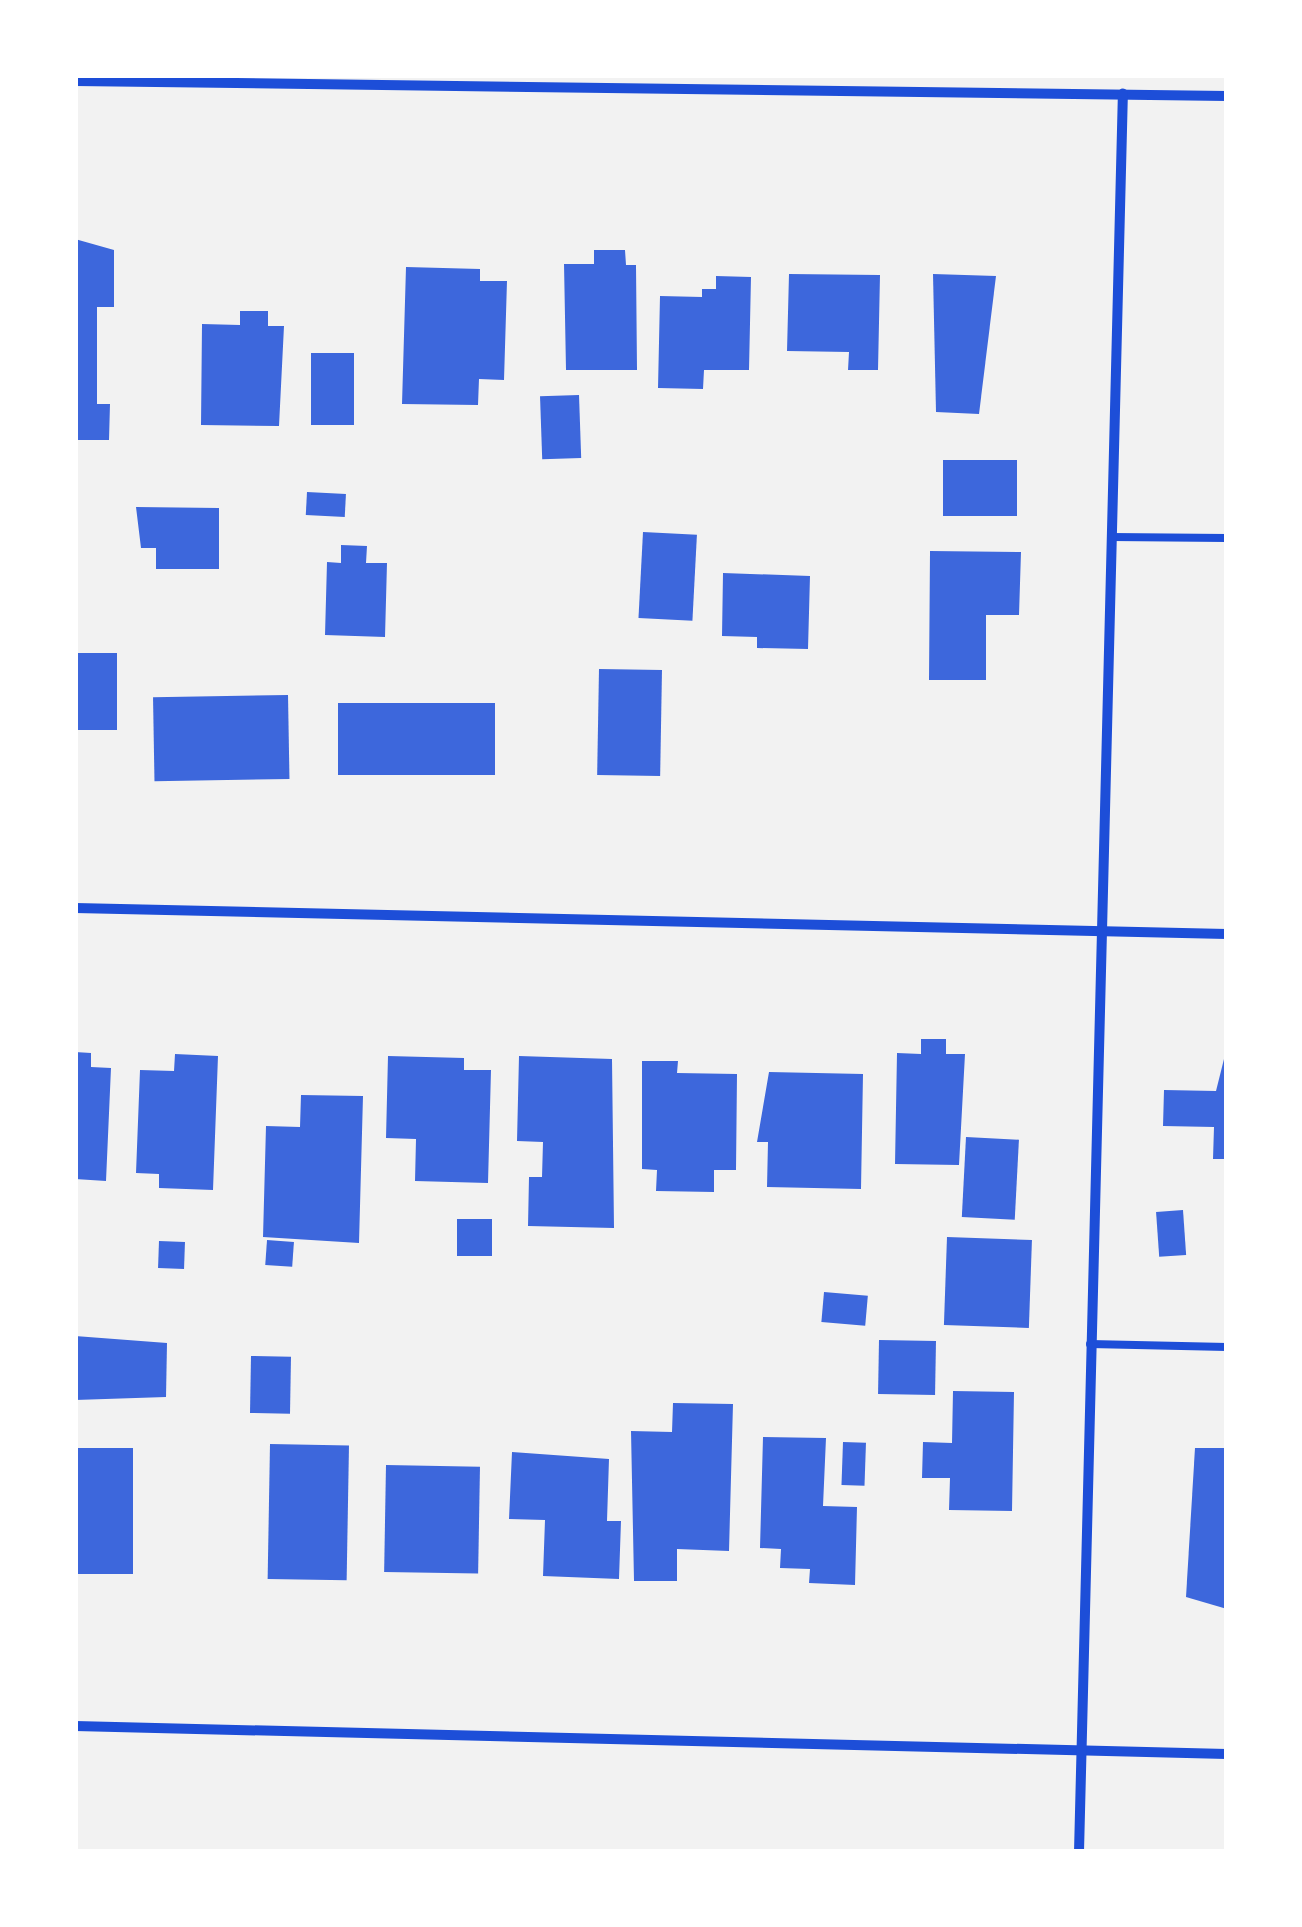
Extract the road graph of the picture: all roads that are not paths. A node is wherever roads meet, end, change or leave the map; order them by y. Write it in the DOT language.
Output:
graph roads {
  1 [pos="75,81"];
  2 [pos="1123,94"];
  3 [pos="1227,96"];
  4 [pos="1110,538"];
  5 [pos="1227,538"];
  6 [pos="75,908"];
  7 [pos="1100,931"];
  8 [pos="1227,934"];
  9 [pos="1090,1344"];
  10 [pos="1227,1347"];
  11 [pos="75,1726"];
  12 [pos="1079,1751"];
  13 [pos="1227,1754"];
  14 [pos="1078,1852"];
  1 -- 2 [label="street"];
  2 -- 3 [label="street"];
  2 -- 4 [label="street"];
  4 -- 5 [label="lane"];
  4 -- 7 [label="street"];
  6 -- 7 [label="street"];
  7 -- 8 [label="street"];
  7 -- 9 [label="street"];
  9 -- 10 [label="lane"];
  9 -- 12 [label="street"];
  11 -- 12 [label="street"];
  12 -- 13 [label="street"];
  12 -- 14 [label="street"];
}
